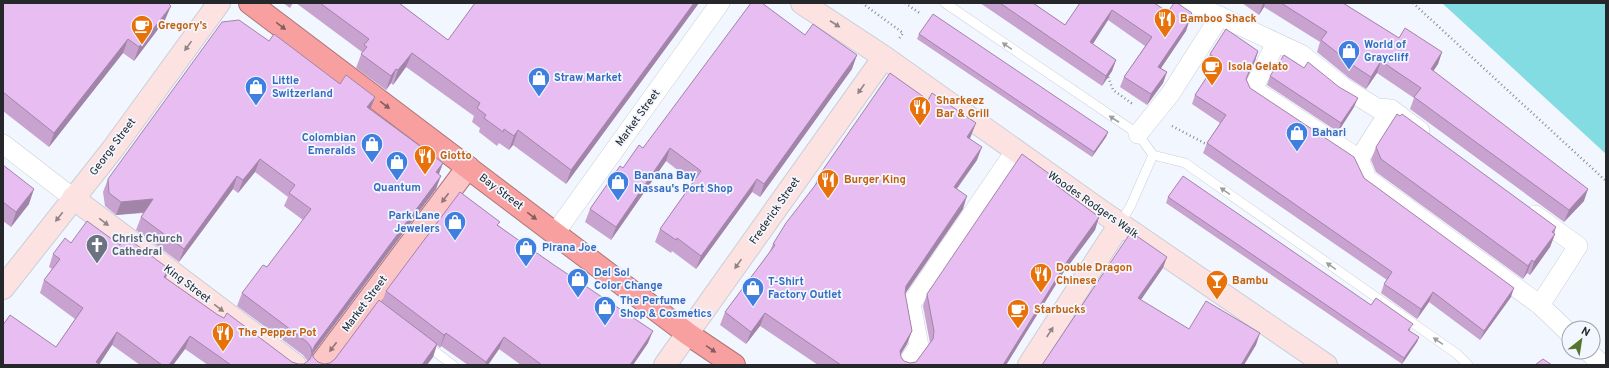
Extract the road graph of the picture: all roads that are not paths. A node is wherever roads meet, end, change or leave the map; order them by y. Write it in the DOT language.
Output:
graph roads {
  1 [pos="219,3"];
  2 [pos="250,3"];
  3 [pos="720,3"];
  4 [pos="802,3"];
  5 [pos="945,3"];
  6 [pos="1191,3"];
  7 [pos="1220,16"];
  8 [pos="1276,43"];
  9 [pos="884,57"];
  10 [pos="1391,109"];
  11 [pos="1138,134"];
  12 [pos="1436,142"];
  13 [pos="3,144"];
  14 [pos="1015,151"];
  15 [pos="1153,155"];
  16 [pos="1359,159"];
  17 [pos="468,167"];
  18 [pos="73,198"];
  19 [pos="1520,203"];
  20 [pos="1120,224"];
  21 [pos="555,233"];
  22 [pos="3,288"];
  23 [pos="1540,305"];
  24 [pos="1561,325"];
  25 [pos="688,334"];
  26 [pos="417,338"];
  27 [pos="295,365"];
  28 [pos="320,365"];
  29 [pos="454,365"];
  30 [pos="665,365"];
  31 [pos="734,365"];
  32 [pos="906,365"];
  33 [pos="1029,365"];
  34 [pos="1326,365"];
  35 [pos="1468,365"];
  1 -- 18 [label="main road, George Street, one-way"];
  2 -- 17 [label="highway, Bay Street, one-way"];
  3 -- 21 [label="street, Market Street"];
  4 -- 9 [label="main road, Woodes Rodgers Walk, one-way"];
  11 -- 5 [label="lane, one-way"];
  6 -- 7 [label="street"];
  7 -- 8 [label="street"];
  7 -- 11 [label="street"];
  8 -- 10 [label="street"];
  8 -- 16 [label="street"];
  9 -- 14 [label="main road, Woodes Rodgers Walk"];
  9 -- 25 [label="main road, Frederick Street, one-way"];
  10 -- 12 [label="street"];
  10 -- 16 [label="street"];
  11 -- 15 [label="lane"];
  13 -- 18 [label="street, King Street"];
  14 -- 20 [label="main road, Woodes Rodgers Walk"];
  14 -- 32 [label="street"];
  15 -- 20 [label="lane"];
  35 -- 15 [label="lane, one-way"];
  16 -- 23 [label="street"];
  17 -- 21 [label="highway, Bay Street, one-way"];
  17 -- 28 [label="main road, Market Street, one-way"];
  18 -- 22 [label="main road, George Street, one-way"];
  18 -- 27 [label="main road, King Street, one-way"];
  19 -- 23 [label="street"];
  33 -- 20 [label="main road, one-way"];
  20 -- 34 [label="main road, Woodes Rodgers Walk"];
  21 -- 25 [label="highway, Bay Street"];
  23 -- 24 [label="street"];
  25 -- 30 [label="main road, Frederick Street"];
  25 -- 31 [label="highway, Bay Street, one-way"];
  26 -- 29 [label="lane"];
}
